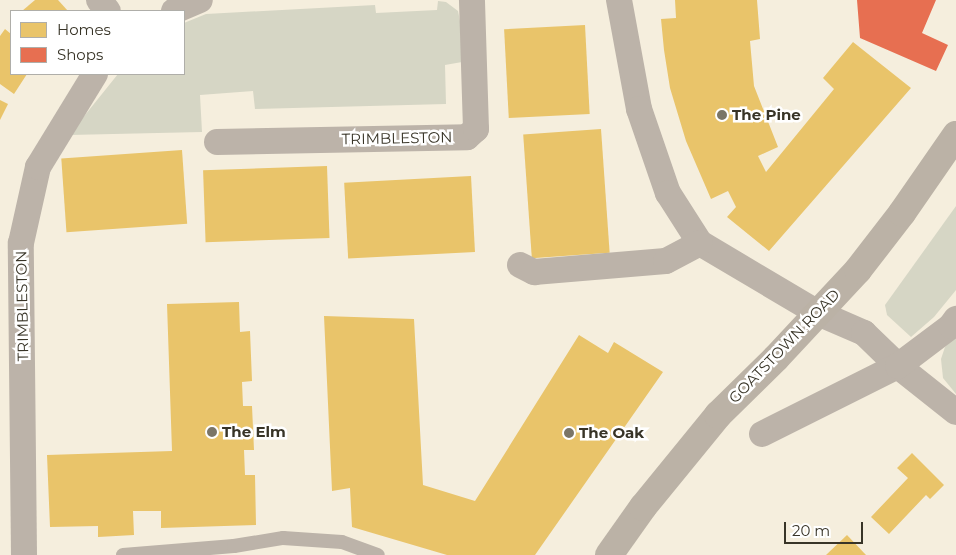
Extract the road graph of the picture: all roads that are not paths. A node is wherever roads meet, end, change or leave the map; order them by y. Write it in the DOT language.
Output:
graph roads {
  1 [pos="99,0"];
  2 [pos="200,0"];
  3 [pos="472,0"];
  4 [pos="619,0"];
  5 [pos="107,10"];
  6 [pos="176,10"];
  7 [pos="94,75"];
  8 [pos="956,135"];
  9 [pos="217,142"];
  10 [pos="700,243"];
  11 [pos="520,264"];
  12 [pos="818,313"];
  13 [pos="956,319"];
  14 [pos="898,366"];
  15 [pos="956,412"];
  16 [pos="762,434"];
  17 [pos="24,555"];
  18 [pos="123,555"];
  19 [pos="378,555"];
  20 [pos="609,555"];
  1 -- 5 [label="street"];
  2 -- 6 [label="street"];
  3 -- 9 [label="street, TRIMBLESTON"];
  4 -- 10 [label="street"];
  7 -- 17 [label="street, TRIMBLESTON"];
  8 -- 12 [label="main road, GOATSTOWN ROAD"];
  10 -- 11 [label="street"];
  10 -- 12 [label="street"];
  12 -- 14 [label="street"];
  12 -- 20 [label="main road, GOATSTOWN ROAD"];
  13 -- 14 [label="street"];
  14 -- 15 [label="street"];
  14 -- 16 [label="street"];
  18 -- 19 [label="lane"];
}
